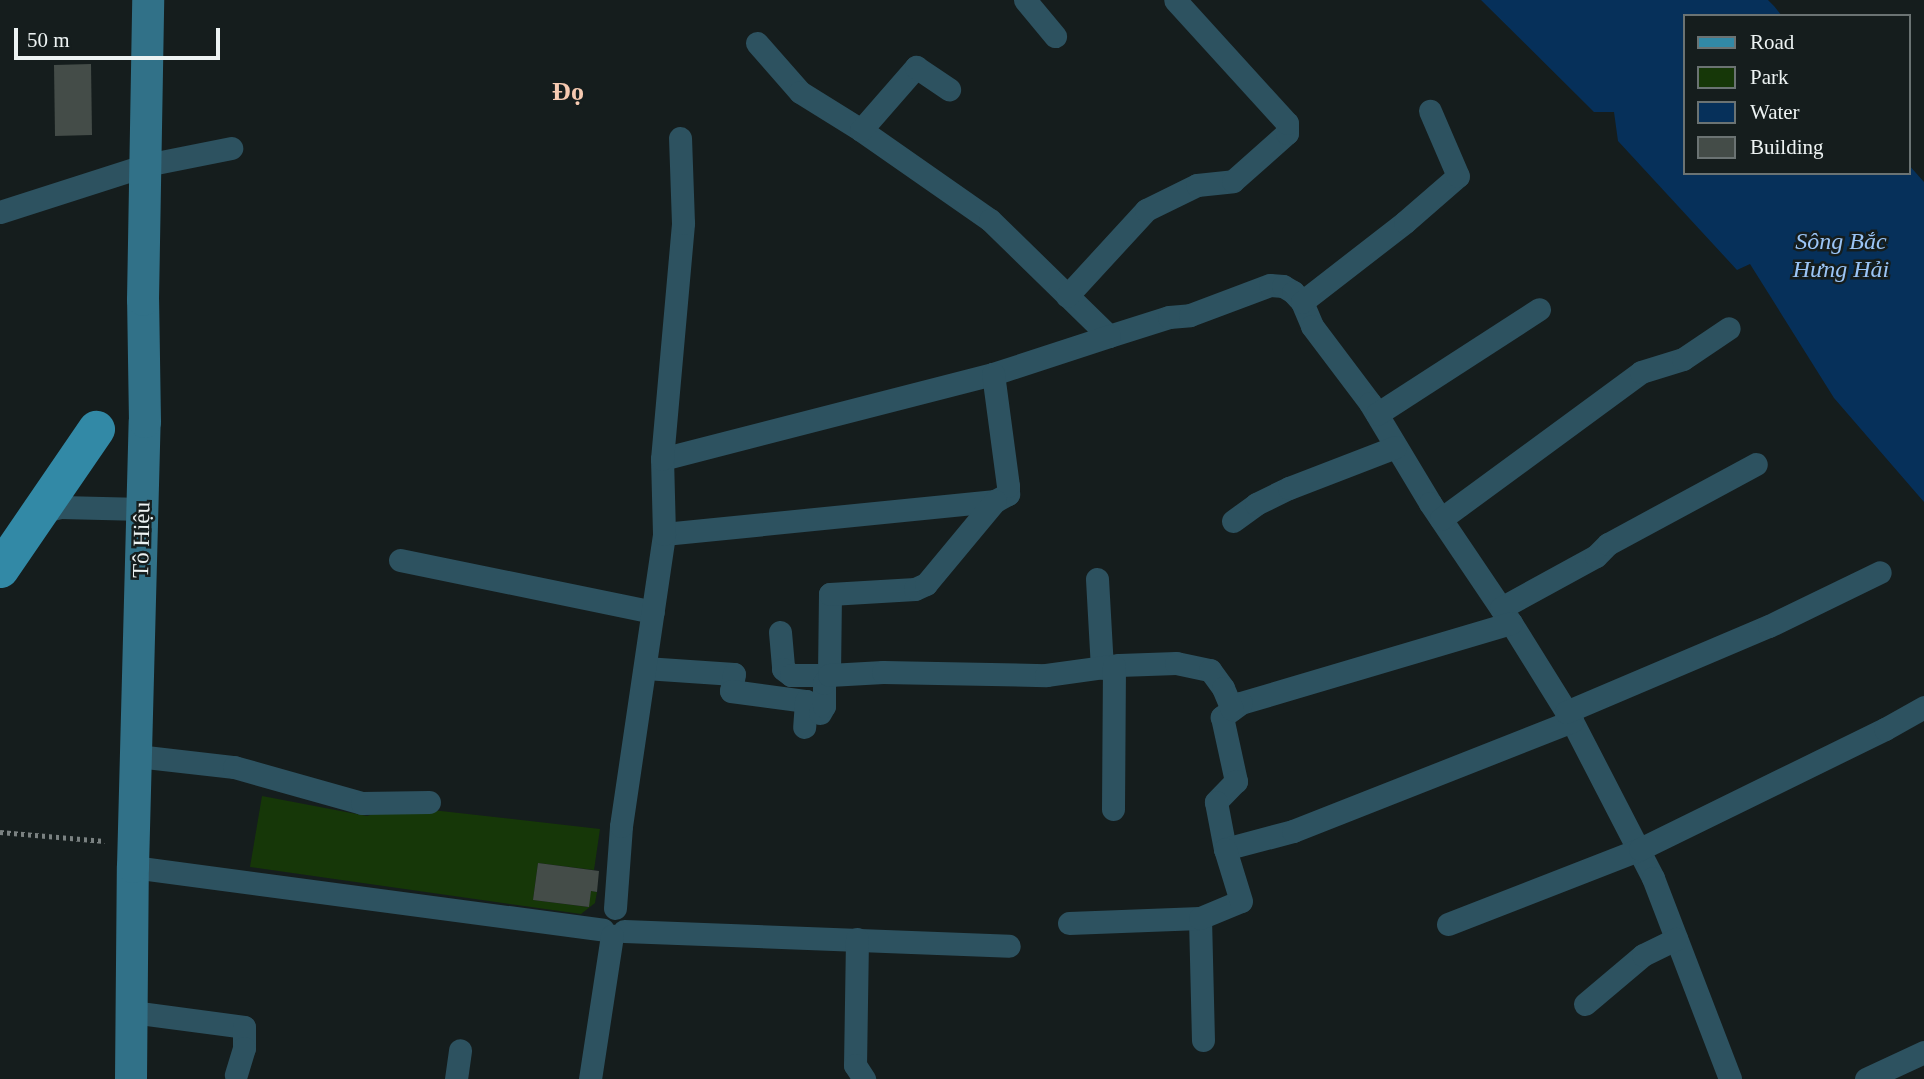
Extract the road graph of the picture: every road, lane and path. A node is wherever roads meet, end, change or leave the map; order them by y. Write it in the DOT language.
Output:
graph roads {
  1 [pos="148,0"];
  2 [pos="1025,0"];
  3 [pos="1175,0"];
  4 [pos="1055,36"];
  5 [pos="757,43"];
  6 [pos="948,89"];
  7 [pos="1430,111"];
  8 [pos="861,130"];
  9 [pos="680,138"];
  10 [pos="231,148"];
  11 [pos="146,165"];
  12 [pos="0,212"];
  13 [pos="1067,296"];
  14 [pos="1302,302"];
  15 [pos="1539,309"];
  16 [pos="1729,328"];
  17 [pos="1109,336"];
  18 [pos="993,374"];
  19 [pos="1377,415"];
  20 [pos="96,429"];
  21 [pos="1395,447"];
  22 [pos="692,452"];
  23 [pos="662,459"];
  24 [pos="1756,464"];
  25 [pos="665,490"];
  26 [pos="995,501"];
  27 [pos="143,509"];
  28 [pos="39,512"];
  29 [pos="1441,519"];
  30 [pos="1233,521"];
  31 [pos="664,534"];
  32 [pos="400,560"];
  33 [pos="0,569"];
  34 [pos="1880,572"];
  35 [pos="1097,579"];
  36 [pos="653,612"];
  37 [pos="1506,616"];
  38 [pos="780,632"];
  39 [pos="1108,667"];
  40 [pos="645,668"];
  41 [pos="829,675"];
  42 [pos="1924,707"];
  43 [pos="1232,709"];
  44 [pos="1569,716"];
  45 [pos="138,756"];
  46 [pos="429,802"];
  47 [pos="1114,809"];
  48 [pos="0,832"];
  49 [pos="1225,849"];
  50 [pos="1640,849"];
  51 [pos="133,855"];
  52 [pos="1200,918"];
  53 [pos="1069,923"];
  54 [pos="1448,924"];
  55 [pos="613,932"];
  56 [pos="857,939"];
  57 [pos="1676,939"];
  58 [pos="1009,946"];
  59 [pos="1585,1004"];
  60 [pos="132,1012"];
  61 [pos="1203,1040"];
  62 [pos="460,1050"];
  63 [pos="1924,1052"];
  64 [pos="236,1075"];
  65 [pos="131,1079"];
  66 [pos="456,1079"];
  67 [pos="590,1079"];
  68 [pos="864,1079"];
  69 [pos="1730,1079"];
  70 [pos="1866,1079"];
  1 -- 11 [label="main road, Tô Hiệu"];
  2 -- 4 [label="street"];
  3 -- 13 [label="street"];
  5 -- 8 [label="street"];
  6 -- 8 [label="street"];
  7 -- 14 [label="street"];
  8 -- 13 [label="street"];
  9 -- 23 [label="street"];
  10 -- 11 [label="street"];
  11 -- 12 [label="street"];
  11 -- 27 [label="main road, Tô Hiệu"];
  13 -- 17 [label="street"];
  14 -- 17 [label="street"];
  14 -- 19 [label="street"];
  15 -- 19 [label="street"];
  16 -- 29 [label="street"];
  17 -- 18 [label="street"];
  18 -- 22 [label="street"];
  18 -- 26 [label="street"];
  19 -- 21 [label="street"];
  20 -- 28 [label="main road"];
  21 -- 29 [label="street"];
  21 -- 30 [label="street"];
  22 -- 23 [label="street"];
  22 -- 25 [label="street"];
  23 -- 25 [label="street"];
  24 -- 37 [label="street"];
  25 -- 31 [label="street"];
  26 -- 31 [label="street"];
  26 -- 41 [label="street"];
  27 -- 28 [label="street"];
  27 -- 45 [label="main road, Tô Hiệu"];
  28 -- 33 [label="main road"];
  29 -- 37 [label="street"];
  31 -- 36 [label="street"];
  32 -- 36 [label="street"];
  34 -- 44 [label="street"];
  35 -- 39 [label="street"];
  36 -- 40 [label="street"];
  37 -- 43 [label="street"];
  37 -- 44 [label="street"];
  38 -- 41 [label="street"];
  39 -- 41 [label="street"];
  39 -- 43 [label="street"];
  39 -- 47 [label="street"];
  40 -- 41 [label="street"];
  40 -- 55 [label="street"];
  42 -- 50 [label="street"];
  43 -- 49 [label="street"];
  44 -- 49 [label="street"];
  44 -- 50 [label="street"];
  45 -- 46 [label="street"];
  45 -- 51 [label="main road, Tô Hiệu"];
  48 -- 51 [label="path"];
  49 -- 52 [label="street"];
  50 -- 54 [label="street"];
  50 -- 57 [label="street"];
  51 -- 55 [label="street"];
  51 -- 60 [label="main road, Tô Hiệu"];
  52 -- 53 [label="street"];
  52 -- 61 [label="street"];
  55 -- 56 [label="street"];
  55 -- 67 [label="street"];
  56 -- 58 [label="street"];
  56 -- 68 [label="street"];
  57 -- 59 [label="street"];
  57 -- 69 [label="street"];
  60 -- 64 [label="street"];
  60 -- 65 [label="main road, Tô Hiệu"];
  62 -- 66 [label="street"];
  63 -- 70 [label="street"];
}
